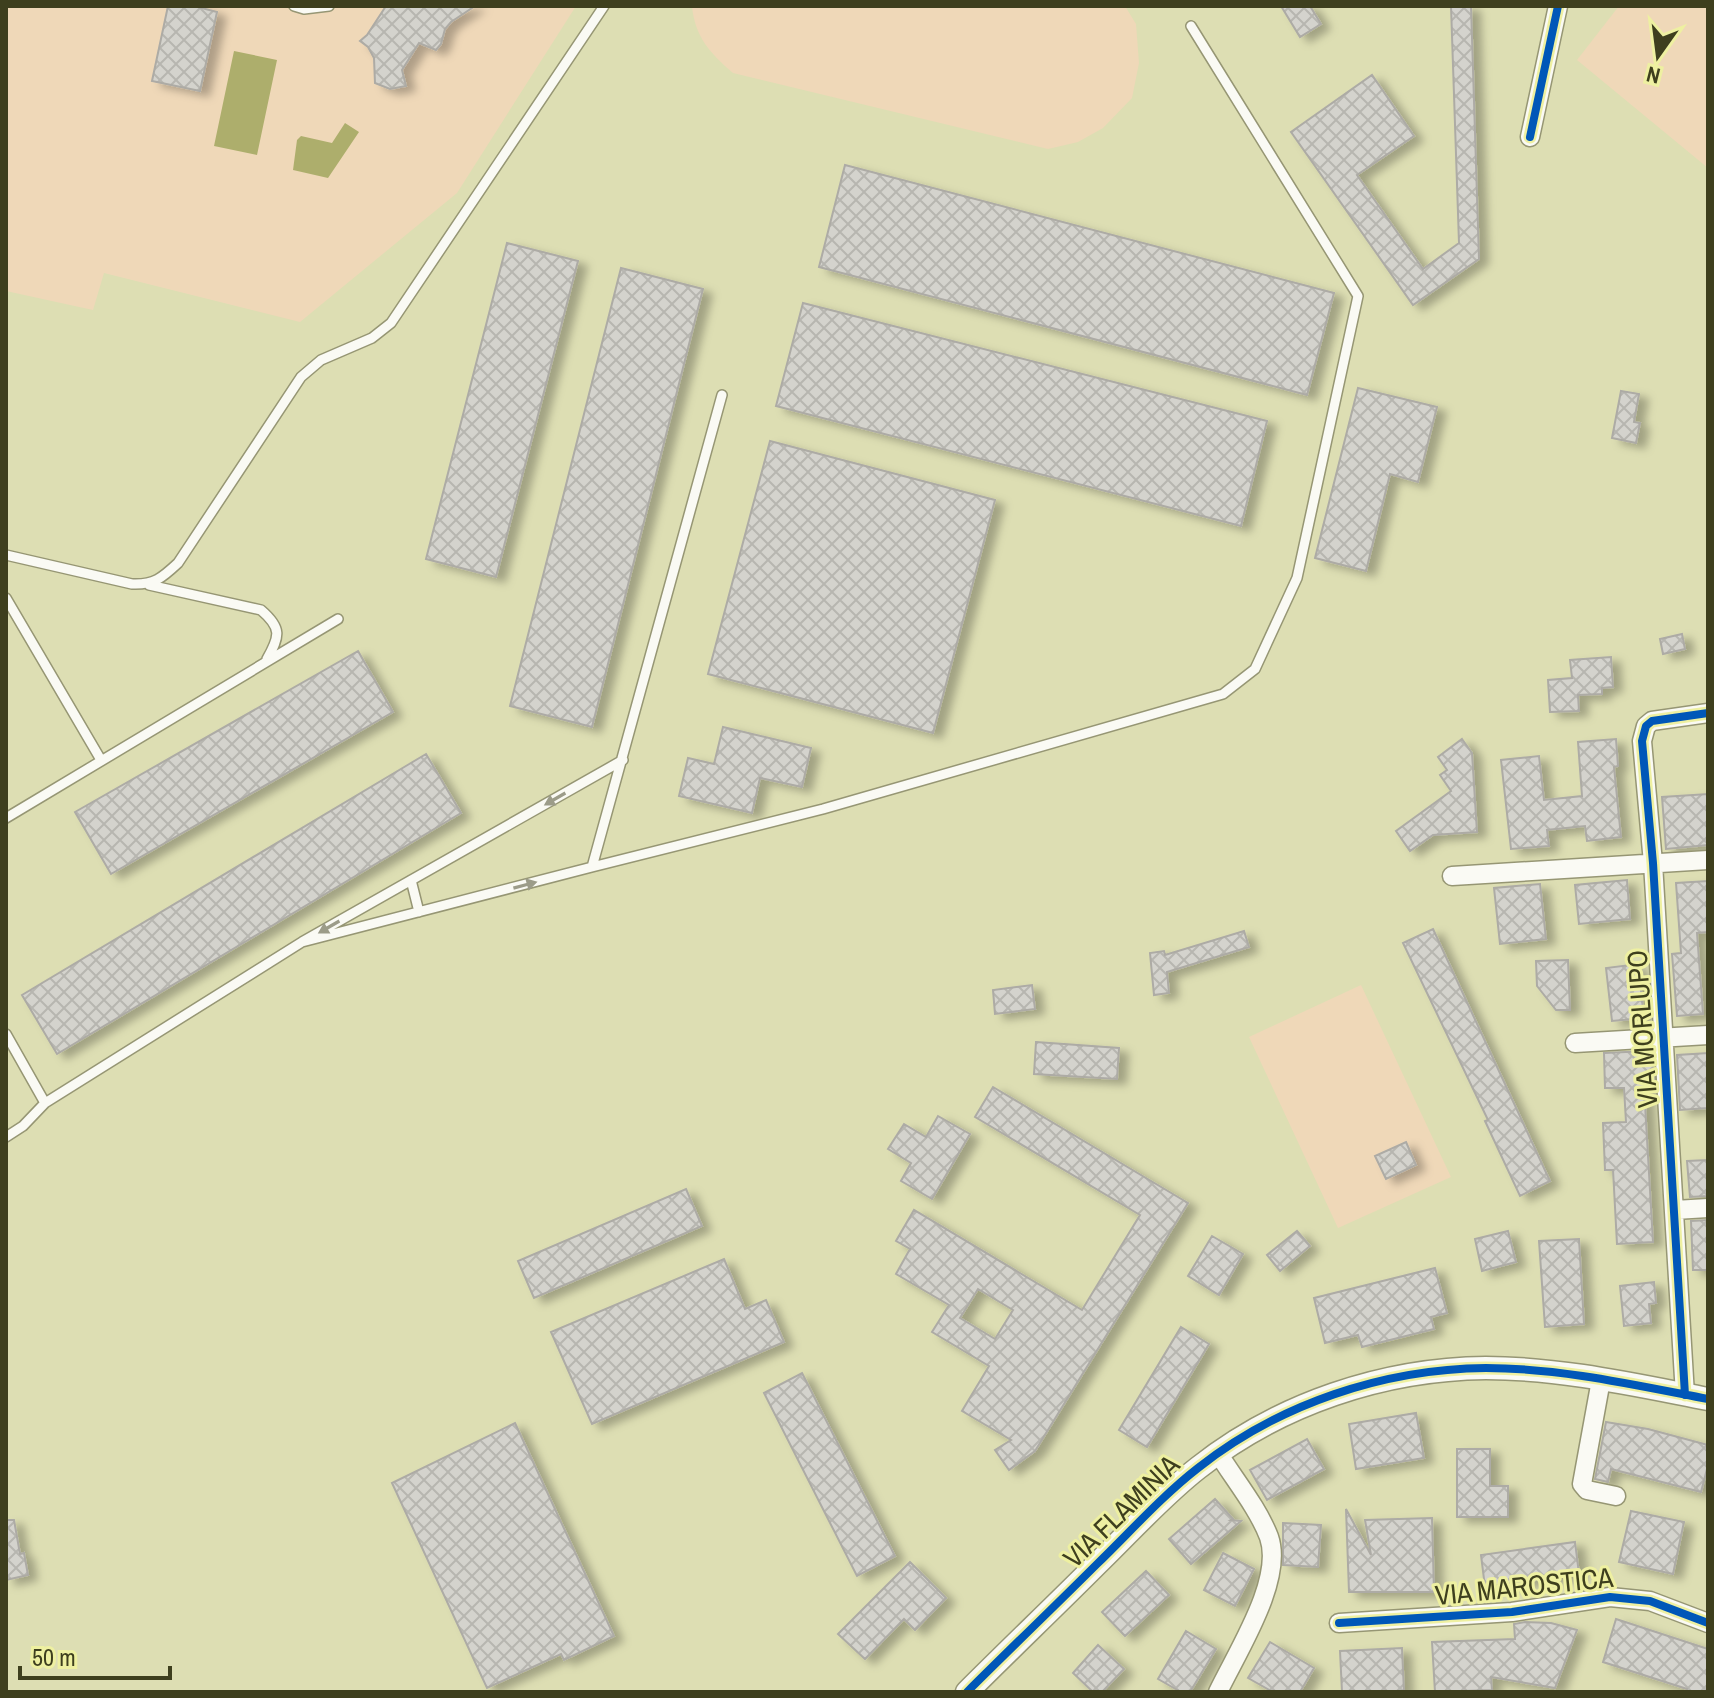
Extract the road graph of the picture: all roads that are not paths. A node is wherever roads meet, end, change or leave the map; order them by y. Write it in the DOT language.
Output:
graph roads {
  1 [pos="294,6"];
  2 [pos="329,6"];
  3 [pos="604,6"];
  4 [pos="1558,6"];
  5 [pos="1191,26"];
  6 [pos="1530,137"];
  7 [pos="722,395"];
  8 [pos="6,555"];
  9 [pos="149,585"];
  10 [pos="6,598"];
  11 [pos="338,619"];
  12 [pos="266,662"];
  13 [pos="1708,713"];
  14 [pos="101,760"];
  15 [pos="623,760"];
  16 [pos="6,818"];
  17 [pos="1708,860"];
  18 [pos="1653,863"];
  19 [pos="592,867"];
  20 [pos="1452,876"];
  21 [pos="411,880"];
  22 [pos="419,912"];
  23 [pos="302,942"];
  24 [pos="6,1034"];
  25 [pos="1708,1035"];
  26 [pos="1664,1038"];
  27 [pos="1575,1043"];
  28 [pos="45,1103"];
  29 [pos="6,1137"];
  30 [pos="1708,1208"];
  31 [pos="1675,1210"];
  32 [pos="1601,1380"];
  33 [pos="1685,1395"];
  34 [pos="1708,1399"];
  35 [pos="1218,1453"];
  36 [pos="1616,1496"];
  37 [pos="1339,1623"];
  38 [pos="1708,1623"];
  39 [pos="967,1692"];
  40 [pos="1218,1692"];
  1 -- 2 [label="lane"];
  3 -- 9 [label="lane"];
  4 -- 6 [label="street"];
  5 -- 19 [label="lane"];
  7 -- 15 [label="lane"];
  8 -- 9 [label="lane"];
  9 -- 12 [label="lane"];
  10 -- 14 [label="lane"];
  11 -- 12 [label="lane"];
  12 -- 14 [label="lane"];
  13 -- 18 [label="street, VIA MORLUPO"];
  14 -- 16 [label="lane"];
  15 -- 19 [label="lane"];
  15 -- 21 [label="lane, one-way"];
  17 -- 18 [label="street"];
  18 -- 20 [label="street"];
  18 -- 26 [label="street, VIA MORLUPO"];
  22 -- 19 [label="lane, one-way"];
  21 -- 22 [label="lane"];
  21 -- 23 [label="lane, one-way"];
  22 -- 23 [label="lane"];
  23 -- 28 [label="lane"];
  24 -- 28 [label="lane"];
  25 -- 26 [label="street"];
  26 -- 27 [label="street"];
  26 -- 31 [label="street, VIA MORLUPO"];
  28 -- 29 [label="lane"];
  30 -- 31 [label="street"];
  31 -- 33 [label="street, VIA MORLUPO"];
  32 -- 33 [label="street, VIA FLAMINIA"];
  32 -- 35 [label="street, VIA FLAMINIA"];
  32 -- 36 [label="street"];
  33 -- 34 [label="street, VIA FLAMINIA"];
  35 -- 39 [label="street, VIA FLAMINIA"];
  35 -- 40 [label="street"];
  37 -- 38 [label="street, VIA MAROSTICA"];
}
